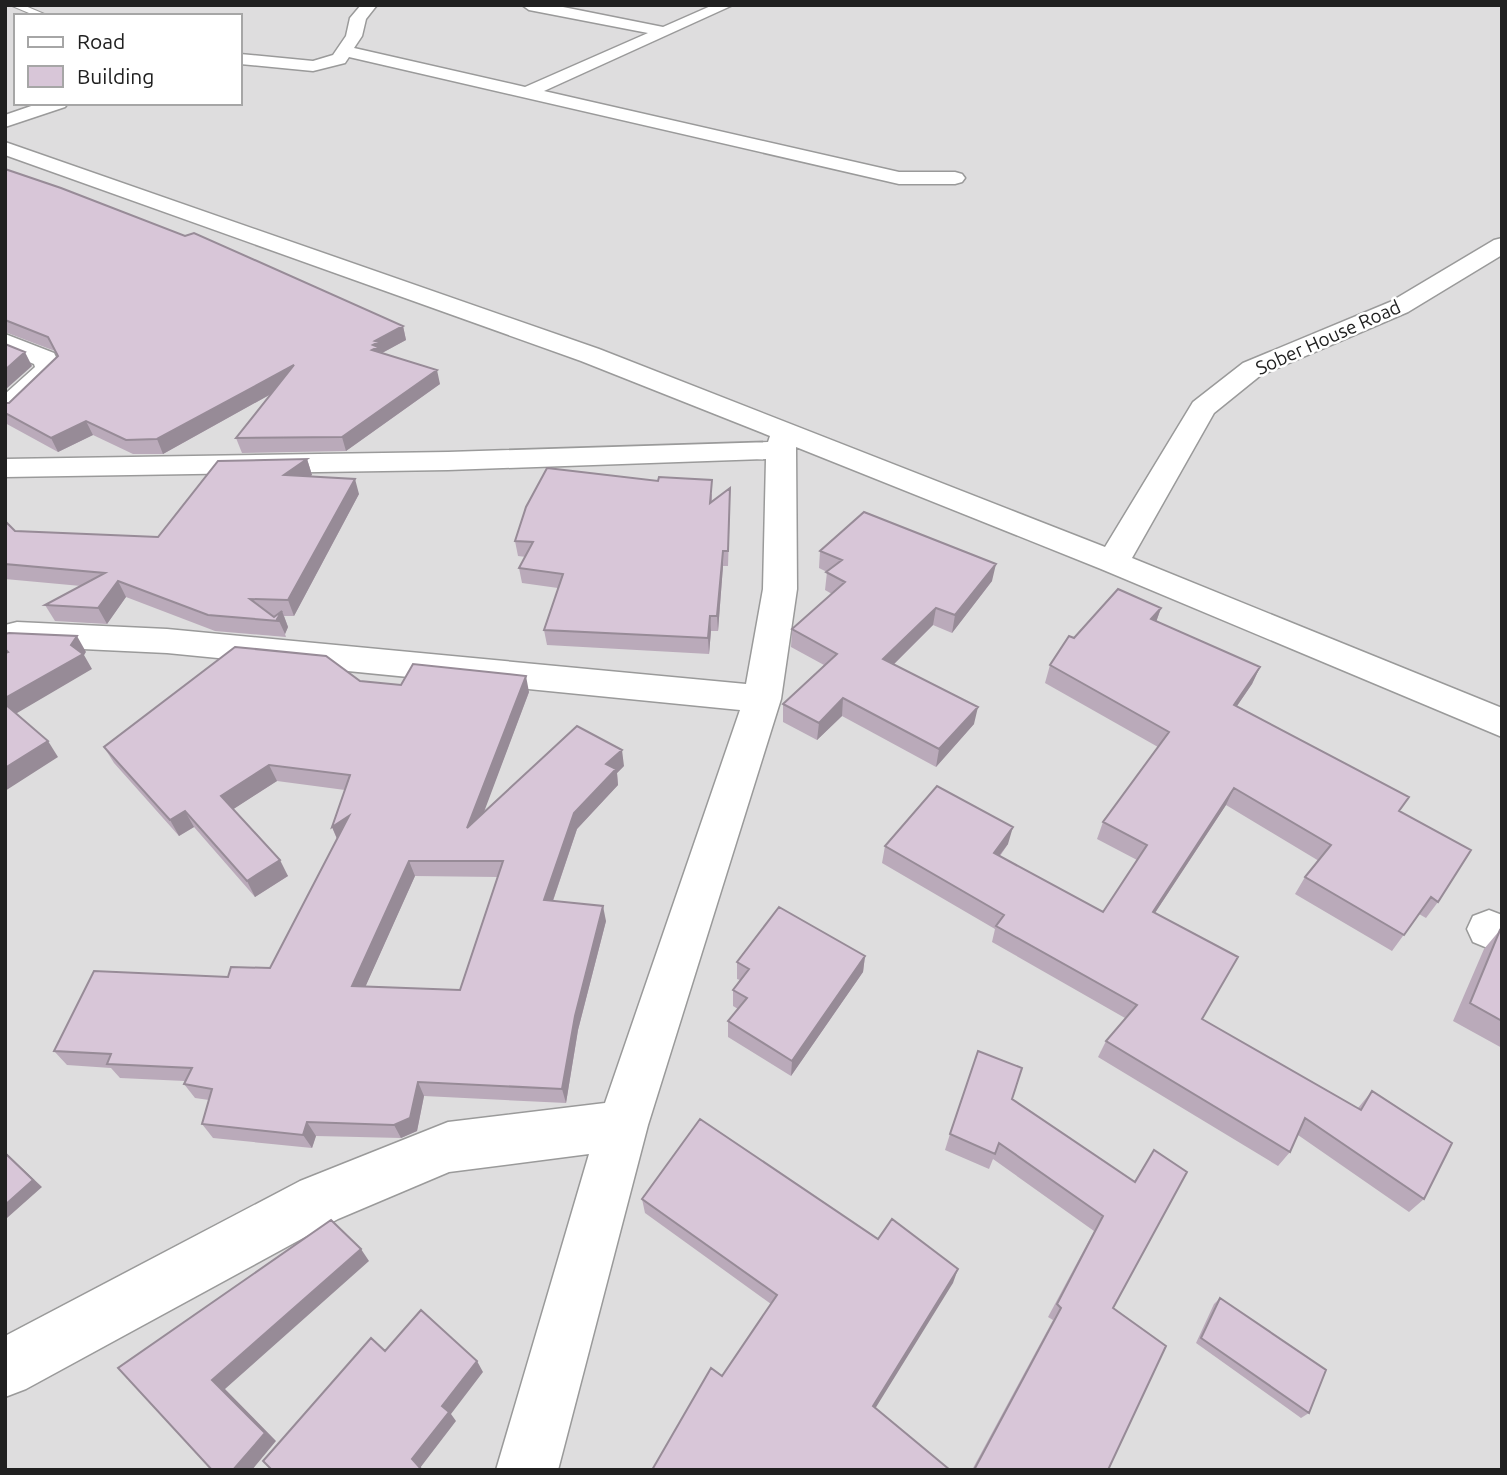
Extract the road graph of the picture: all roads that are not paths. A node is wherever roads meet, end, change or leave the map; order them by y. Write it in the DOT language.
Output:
graph roads {
  1 [pos="14,5"];
  2 [pos="370,5"];
  3 [pos="529,5"];
  4 [pos="726,5"];
  5 [pos="39,14"];
  6 [pos="664,32"];
  7 [pos="346,51"];
  8 [pos="242,59"];
  9 [pos="525,93"];
  10 [pos="53,105"];
  11 [pos="5,121"];
  12 [pos="5,148"];
  13 [pos="34,159"];
  14 [pos="5,169"];
  15 [pos="955,178"];
  16 [pos="1502,245"];
  17 [pos="5,342"];
  18 [pos="5,409"];
  19 [pos="783,441"];
  20 [pos="5,468"];
  21 [pos="1113,562"];
  22 [pos="5,638"];
  23 [pos="762,699"];
  24 [pos="1502,723"];
  25 [pos="623,1125"];
  26 [pos="5,1367"];
  27 [pos="527,1470"];
  1 -- 5 [label="lane"];
  2 -- 7 [label="street"];
  3 -- 6 [label="street"];
  4 -- 6 [label="street"];
  6 -- 9 [label="street"];
  7 -- 8 [label="street"];
  7 -- 9 [label="street"];
  9 -- 15 [label="street"];
  10 -- 11 [label="street"];
  12 -- 13 [label="street"];
  13 -- 14 [label="street"];
  13 -- 19 [label="street"];
  16 -- 21 [label="street, Sober House Road"];
  17 -- 18 [label="street"];
  19 -- 20 [label="street"];
  19 -- 21 [label="street"];
  19 -- 23 [label="street"];
  21 -- 24 [label="street"];
  22 -- 23 [label="street"];
  23 -- 25 [label="street"];
  25 -- 26 [label="street"];
  25 -- 27 [label="street"];
}
